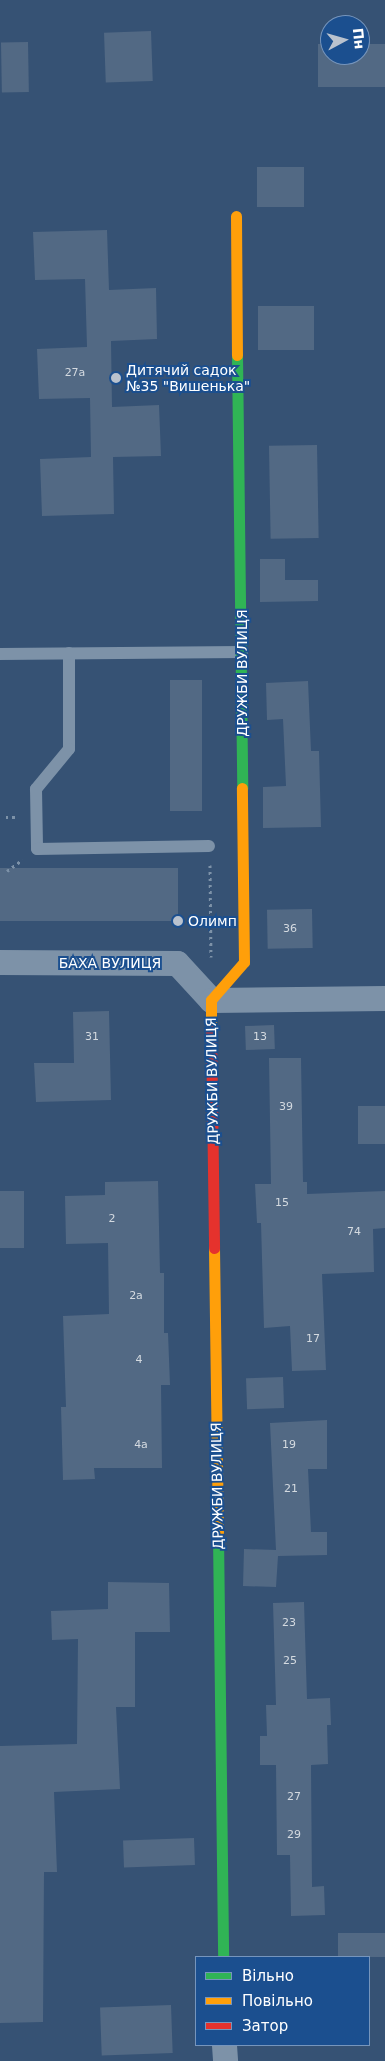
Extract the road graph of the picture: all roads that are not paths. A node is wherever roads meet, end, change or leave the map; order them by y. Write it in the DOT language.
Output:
graph roads {
  1 [pos="236,216"];
  2 [pos="242,652"];
  3 [pos="69,653"];
  4 [pos="0,654"];
  5 [pos="209,846"];
  6 [pos="0,962"];
  7 [pos="385,998"];
  8 [pos="211,1000"];
  9 [pos="223,1956"];
  10 [pos="224,2046"];
  11 [pos="225,2061"];
  1 -- 2 [label="street, ДРУЖБИ ВУЛИЦЯ"];
  2 -- 3 [label="lane"];
  2 -- 8 [label="street, ДРУЖБИ ВУЛИЦЯ"];
  3 -- 4 [label="lane"];
  3 -- 5 [label="lane"];
  6 -- 8 [label="street, БАХА ВУЛИЦЯ"];
  7 -- 8 [label="street"];
  8 -- 9 [label="street, ДРУЖБИ ВУЛИЦЯ"];
  10 -- 11 [label="street"];
}
